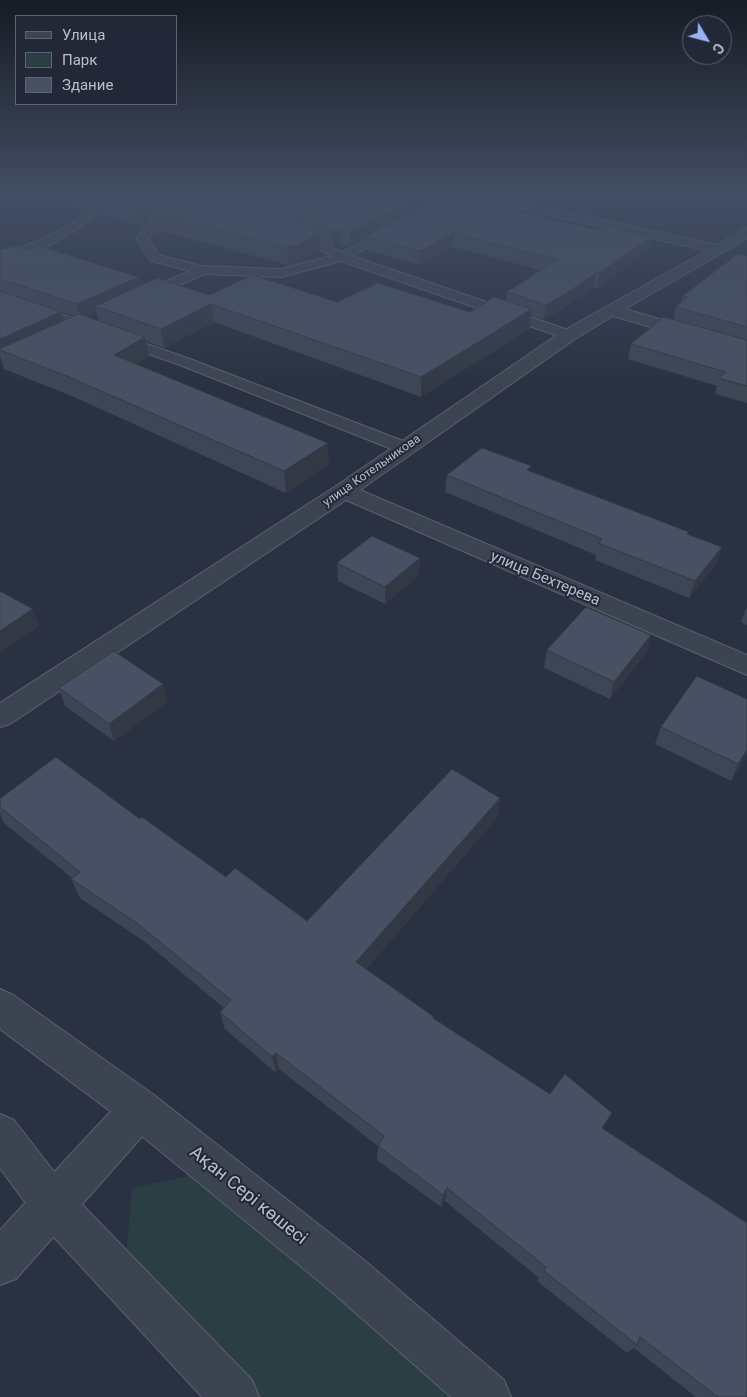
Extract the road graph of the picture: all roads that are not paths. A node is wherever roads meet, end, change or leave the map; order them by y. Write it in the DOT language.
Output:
graph roads {
  1 [pos="168,261"];
  2 [pos="326,261"];
  3 [pos="354,261"];
  4 [pos="696,261"];
  5 [pos="202,270"];
  6 [pos="0,297"];
  7 [pos="132,302"];
  8 [pos="610,310"];
  9 [pos="98,318"];
  10 [pos="80,326"];
  11 [pos="62,334"];
  12 [pos="569,334"];
  13 [pos="747,350"];
  14 [pos="405,448"];
  15 [pos="344,491"];
  16 [pos="747,666"];
  17 [pos="0,717"];
  18 [pos="0,1007"];
  19 [pos="140,1109"];
  20 [pos="0,1134"];
  21 [pos="53,1205"];
  22 [pos="0,1263"];
  23 [pos="235,1397"];
  24 [pos="487,1397"];
  1 -- 5 [label="lane"];
  2 -- 5 [label="lane"];
  3 -- 12 [label="lane"];
  4 -- 8 [label="street, улица Котельникова"];
  5 -- 7 [label="lane"];
  6 -- 10 [label="lane"];
  8 -- 12 [label="street, улица Котельникова"];
  8 -- 13 [label="street"];
  9 -- 10 [label="lane"];
  10 -- 11 [label="lane"];
  10 -- 14 [label="lane"];
  12 -- 14 [label="street, улица Котельникова"];
  14 -- 15 [label="street, улица Котельникова"];
  15 -- 16 [label="street, улица Бехтерева"];
  15 -- 17 [label="street, улица Котельникова"];
  18 -- 19 [label="street, Ақан Сері көшесі"];
  19 -- 21 [label="street"];
  19 -- 24 [label="street, Ақан Сері көшесі"];
  20 -- 21 [label="street"];
  21 -- 22 [label="street"];
  21 -- 23 [label="street"];
}
